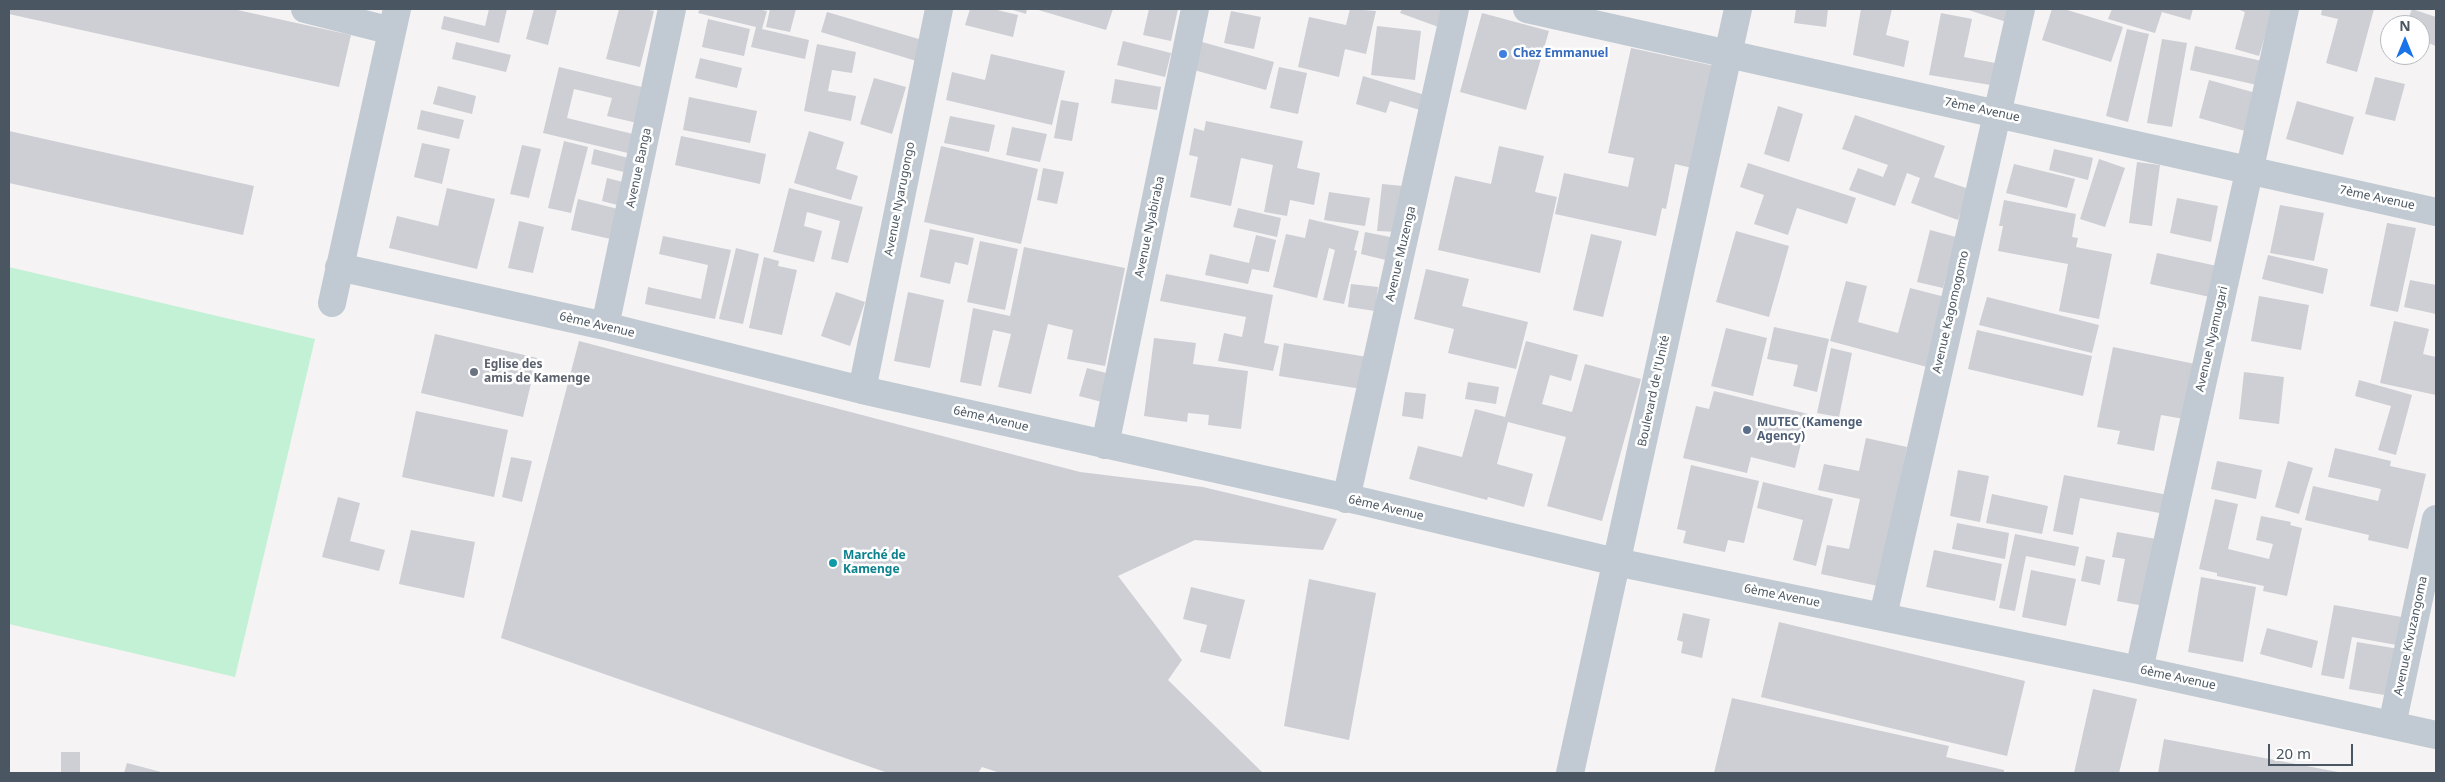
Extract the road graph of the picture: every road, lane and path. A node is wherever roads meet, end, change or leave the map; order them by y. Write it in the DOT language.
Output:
graph roads {
  1 [pos="305,9"];
  2 [pos="672,9"];
  3 [pos="939,9"];
  4 [pos="1195,9"];
  5 [pos="1455,9"];
  6 [pos="1527,9"];
  7 [pos="1738,9"];
  8 [pos="2021,9"];
  9 [pos="2285,9"];
  10 [pos="395,20"];
  11 [pos="1728,55"];
  12 [pos="1996,113"];
  13 [pos="2250,170"];
  14 [pos="2436,212"];
  15 [pos="339,267"];
  16 [pos="332,303"];
  17 [pos="606,326"];
  18 [pos="862,390"];
  19 [pos="1105,444"];
  20 [pos="1346,498"];
  21 [pos="2436,519"];
  22 [pos="1616,562"];
  23 [pos="1882,616"];
  24 [pos="2139,670"];
  25 [pos="2392,725"];
  26 [pos="2436,735"];
  27 [pos="1570,773"];
  1 -- 10 [label="street"];
  2 -- 17 [label="street, Avenue Banga"];
  3 -- 18 [label="street, Avenue Nyarugongo"];
  4 -- 19 [label="street, Avenue Nyabiraba"];
  5 -- 20 [label="street, Avenue Muzenga"];
  6 -- 11 [label="street, 7ème Avenue"];
  7 -- 11 [label="street, Boulevard de l'Unité"];
  8 -- 12 [label="street, Avenue Kagomogomo"];
  9 -- 13 [label="street, Avenue Nyamugari"];
  10 -- 15 [label="street"];
  11 -- 12 [label="street, 7ème Avenue"];
  11 -- 22 [label="street, Boulevard de l'Unité"];
  12 -- 13 [label="street, 7ème Avenue"];
  12 -- 23 [label="street, Avenue Kagomogomo"];
  13 -- 14 [label="street, 7ème Avenue"];
  13 -- 24 [label="street, Avenue Nyamugari"];
  15 -- 16 [label="street"];
  15 -- 17 [label="street, 6ème Avenue"];
  17 -- 18 [label="street, 6ème Avenue"];
  18 -- 19 [label="street, 6ème Avenue"];
  19 -- 20 [label="street, 6ème Avenue"];
  20 -- 22 [label="street, 6ème Avenue"];
  21 -- 25 [label="street, Avenue Kivuzangoma"];
  22 -- 23 [label="street, 6ème Avenue"];
  22 -- 27 [label="street, Boulevard de l'Unité"];
  23 -- 24 [label="street, 6ème Avenue"];
  24 -- 25 [label="street, 6ème Avenue"];
  25 -- 26 [label="street, 6ème Avenue"];
}
